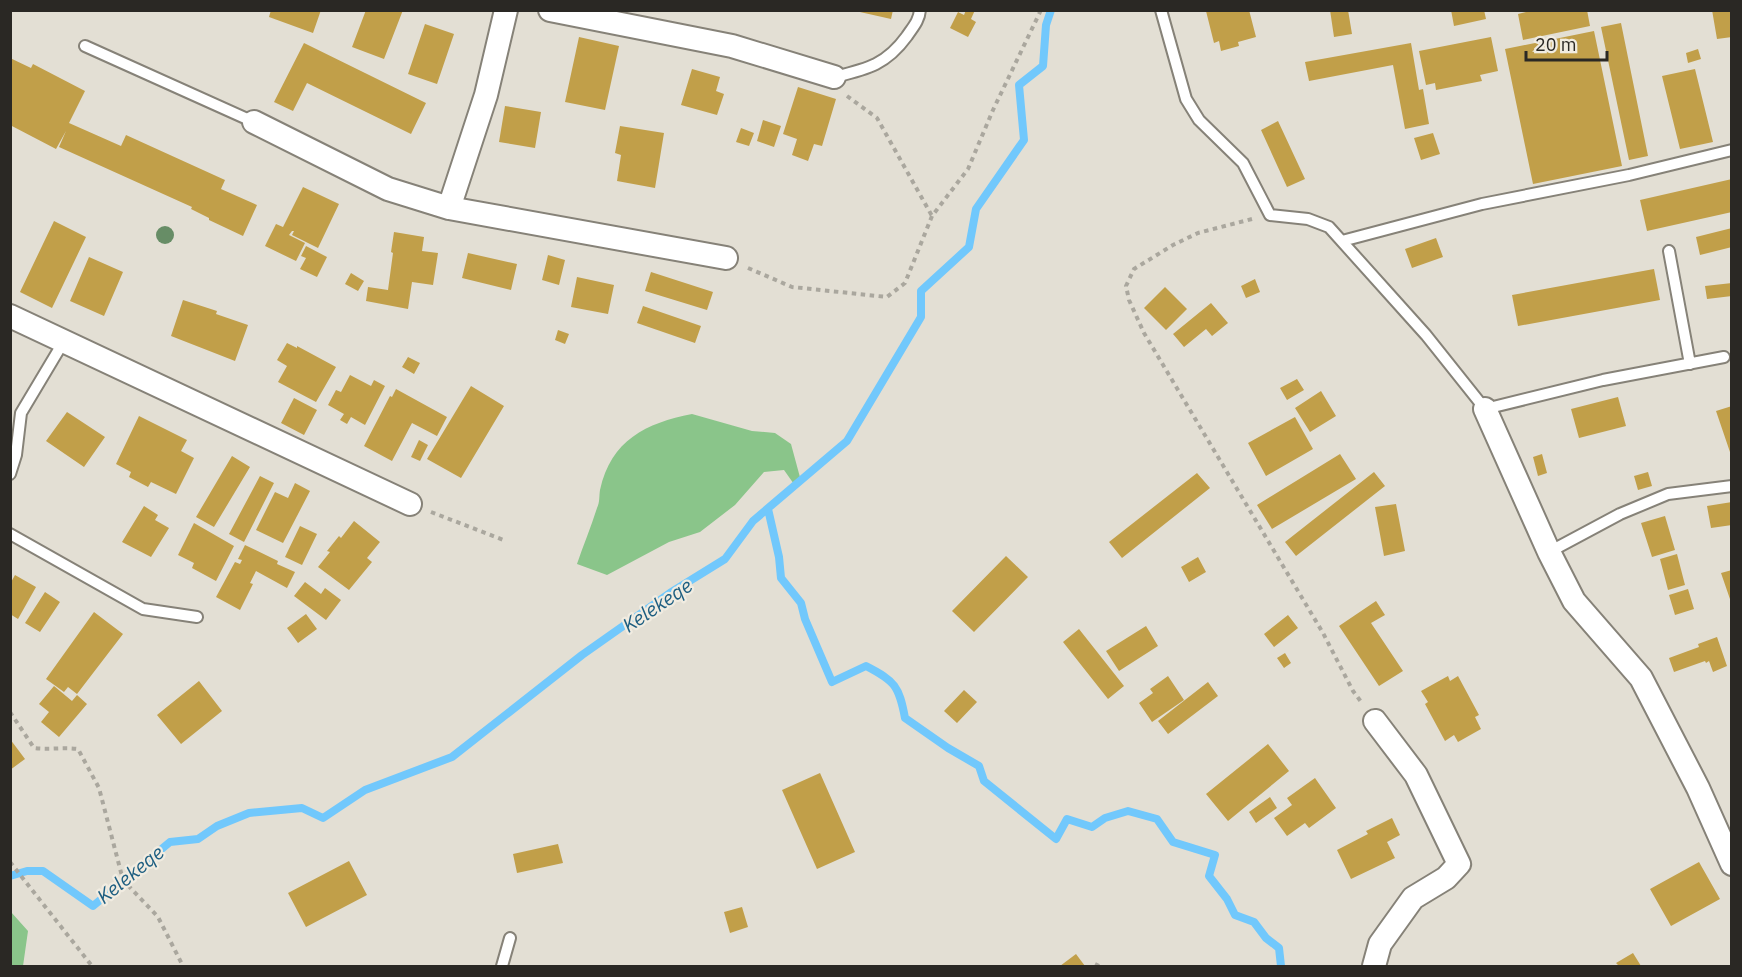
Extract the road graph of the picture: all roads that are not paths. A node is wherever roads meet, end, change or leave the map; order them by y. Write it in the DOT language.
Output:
graph roads {
  1 [pos="506,10"];
  2 [pos="550,10"];
  3 [pos="920,10"];
  4 [pos="1161,10"];
  5 [pos="85,46"];
  6 [pos="834,77"];
  7 [pos="254,122"];
  8 [pos="1731,150"];
  9 [pos="449,208"];
  10 [pos="1342,241"];
  11 [pos="1669,251"];
  12 [pos="726,258"];
  13 [pos="10,316"];
  14 [pos="64,341"];
  15 [pos="1724,357"];
  16 [pos="1690,364"];
  17 [pos="1485,409"];
  18 [pos="10,474"];
  19 [pos="1731,486"];
  20 [pos="410,504"];
  21 [pos="10,534"];
  22 [pos="1549,552"];
  23 [pos="197,617"];
  24 [pos="1375,721"];
  25 [pos="1731,864"];
  26 [pos="510,938"];
  27 [pos="502,966"];
  28 [pos="1374,966"];
  1 -- 9 [label="street"];
  2 -- 6 [label="street"];
  3 -- 6 [label="lane"];
  4 -- 10 [label="lane"];
  5 -- 7 [label="lane"];
  7 -- 9 [label="street"];
  8 -- 10 [label="lane"];
  9 -- 12 [label="street"];
  10 -- 17 [label="lane"];
  11 -- 16 [label="lane"];
  13 -- 14 [label="street"];
  14 -- 18 [label="lane"];
  14 -- 20 [label="street"];
  15 -- 16 [label="lane"];
  16 -- 17 [label="lane"];
  17 -- 22 [label="street"];
  19 -- 22 [label="lane"];
  21 -- 23 [label="lane"];
  22 -- 25 [label="street"];
  24 -- 28 [label="street"];
  26 -- 27 [label="lane"];
}
